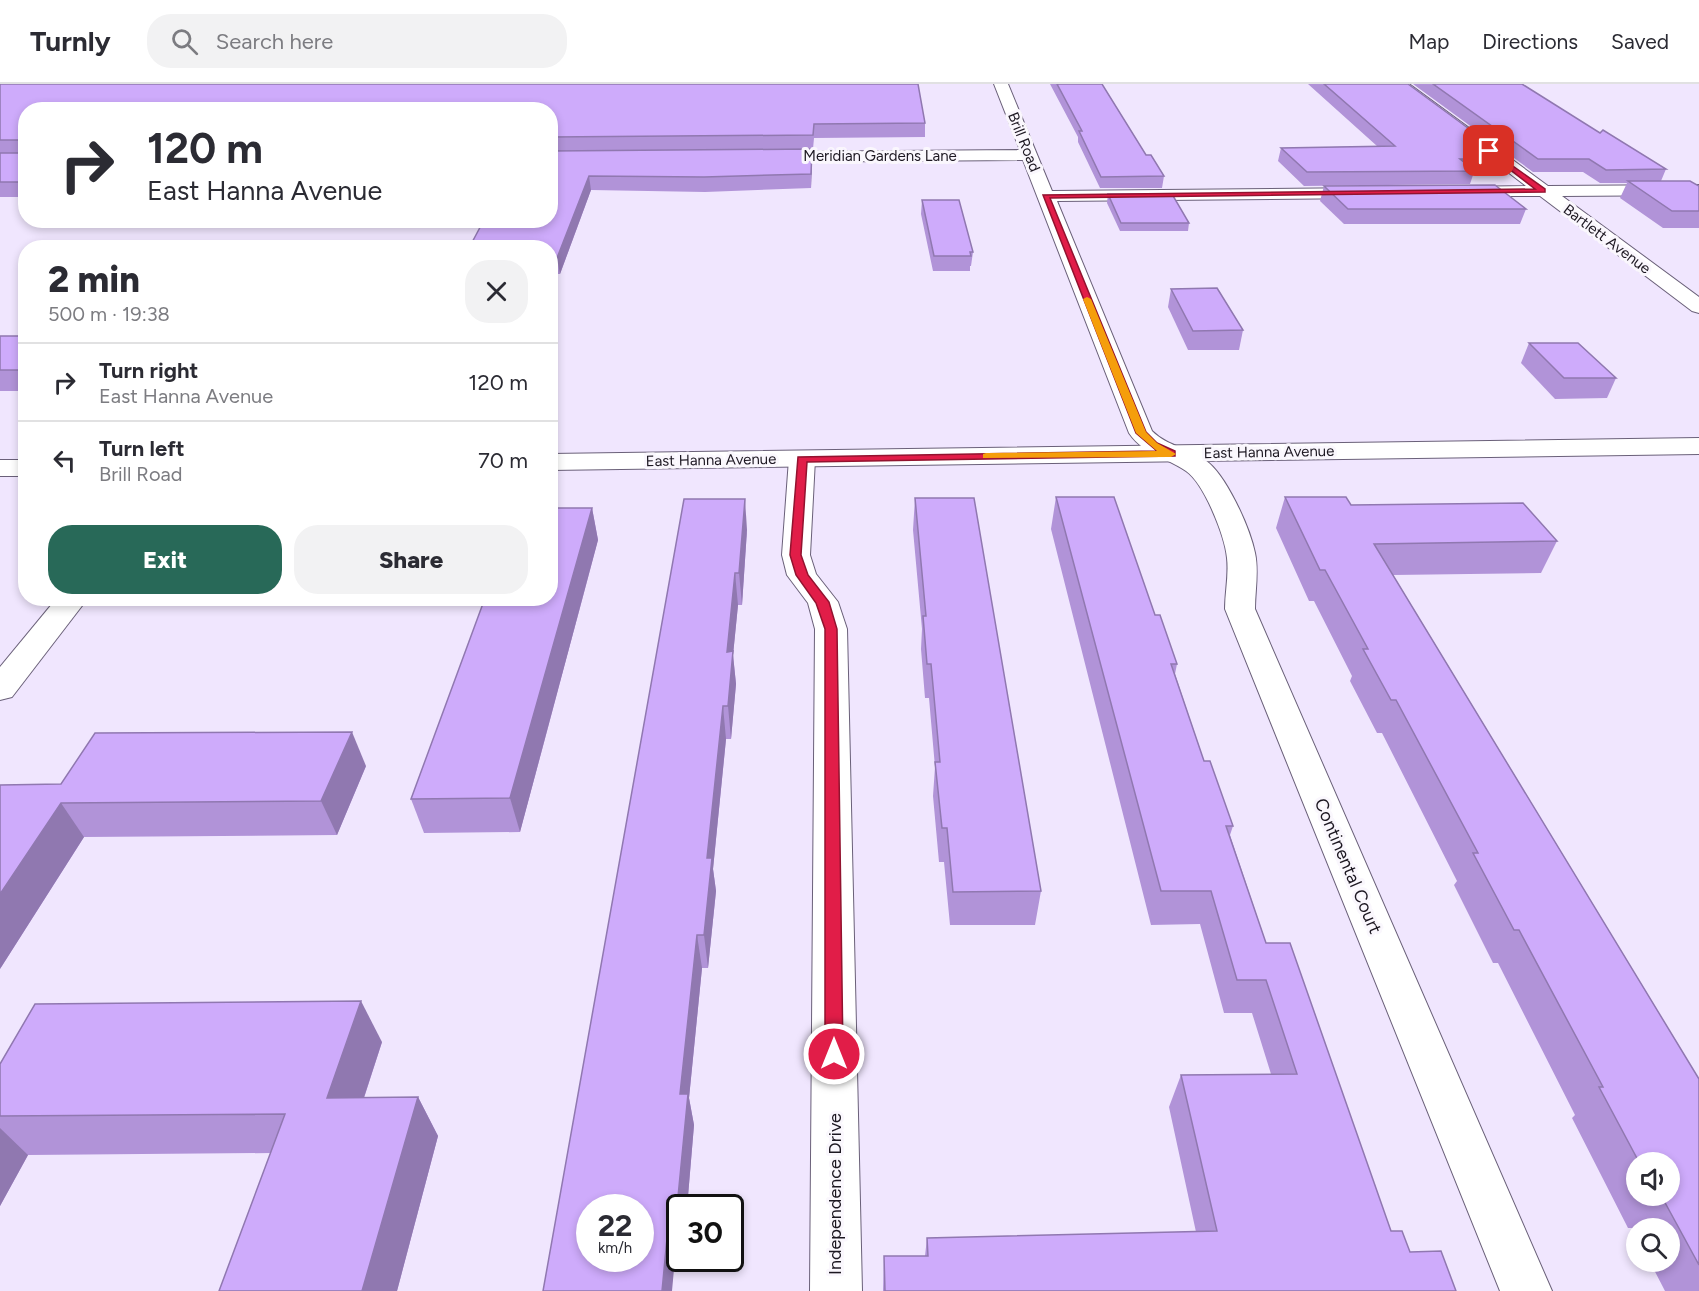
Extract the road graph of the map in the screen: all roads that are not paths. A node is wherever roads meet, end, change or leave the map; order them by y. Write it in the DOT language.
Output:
graph roads {
  1 [pos="1001,84"];
  2 [pos="1400,84"];
  3 [pos="1029,155"];
  4 [pos="754,157"];
  5 [pos="1699,190"];
  6 [pos="1543,191"];
  7 [pos="1389,192"];
  8 [pos="1436,192"];
  9 [pos="1045,196"];
  10 [pos="1699,307"];
  11 [pos="1699,446"];
  12 [pos="1171,454"];
  13 [pos="802,459"];
  14 [pos="558,462"];
  15 [pos="0,468"];
  16 [pos="18,468"];
  17 [pos="67,606"];
  18 [pos="0,690"];
  19 [pos="836,1291"];
  20 [pos="1526,1291"];
  1 -- 3 [label="street, Brill Road"];
  2 -- 6 [label="street, Bartlett Avenue"];
  3 -- 4 [label="street, Meridian Gardens Lane"];
  3 -- 9 [label="street, Brill Road"];
  5 -- 6 [label="street"];
  6 -- 8 [label="street"];
  6 -- 10 [label="street, Bartlett Avenue"];
  7 -- 9 [label="street"];
  9 -- 12 [label="street, Brill Road"];
  11 -- 12 [label="street, East Hanna Avenue"];
  12 -- 13 [label="street, East Hanna Avenue"];
  12 -- 20 [label="street, Continental Court"];
  13 -- 14 [label="street, East Hanna Avenue"];
  13 -- 19 [label="street, Independence Drive"];
  15 -- 16 [label="street"];
  17 -- 18 [label="street"];
}
